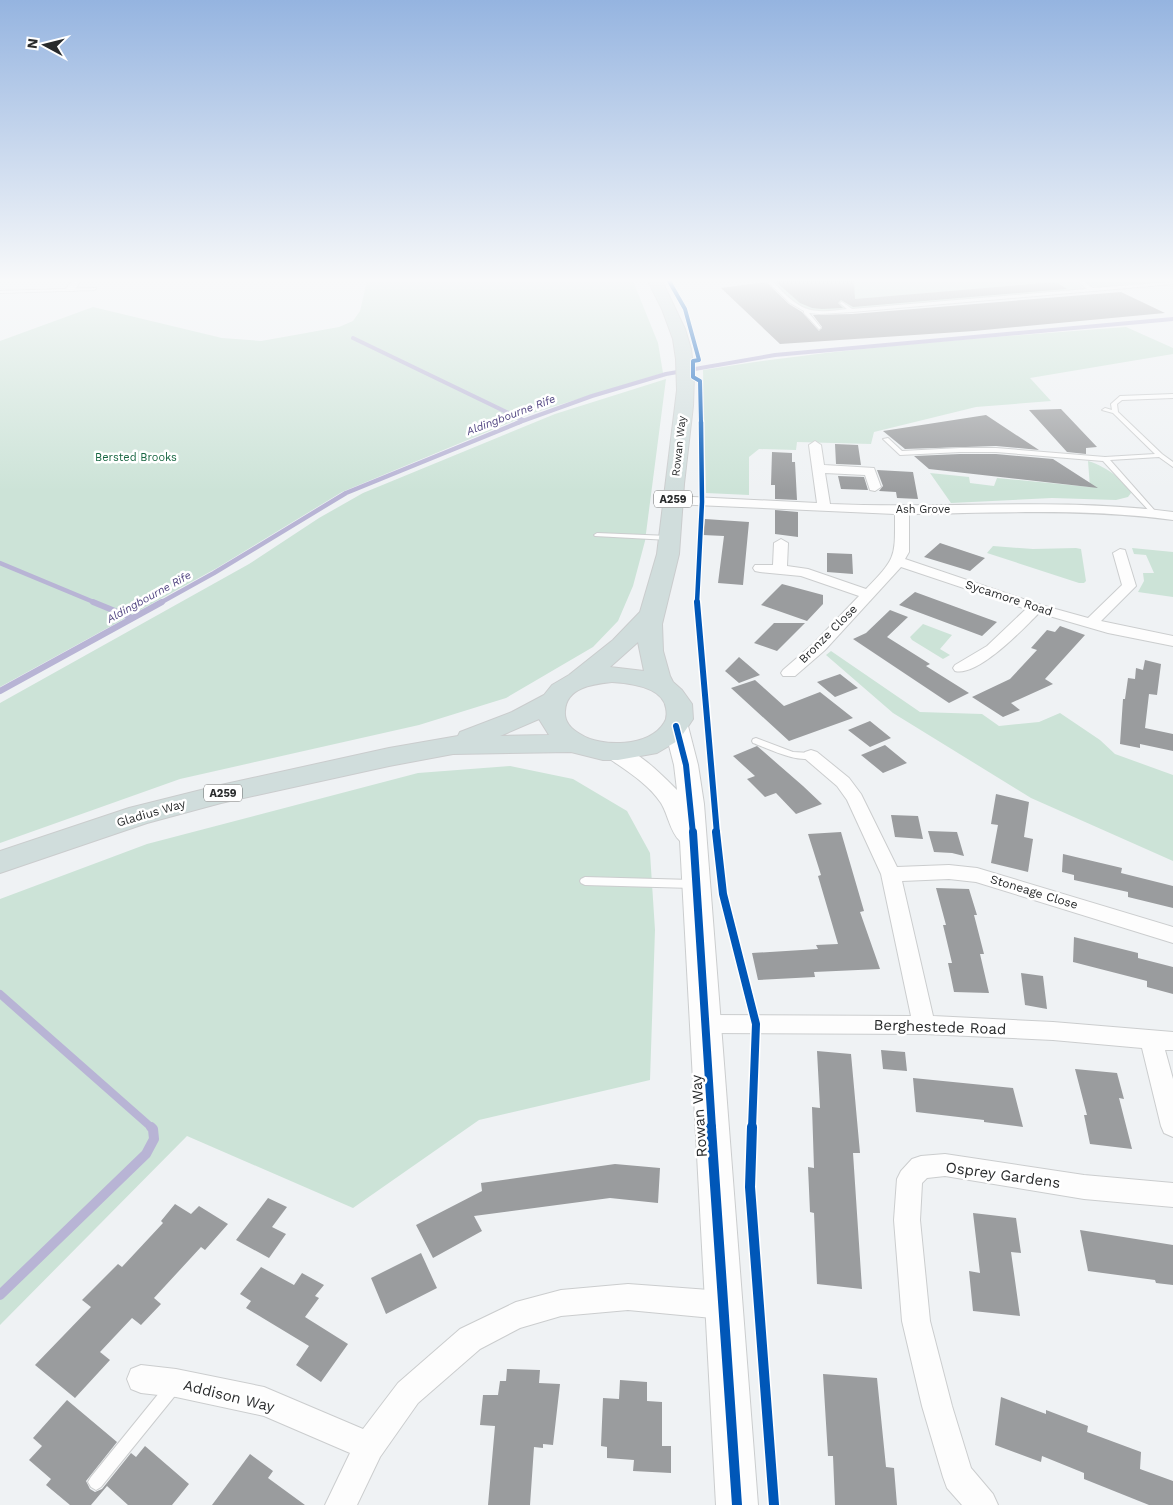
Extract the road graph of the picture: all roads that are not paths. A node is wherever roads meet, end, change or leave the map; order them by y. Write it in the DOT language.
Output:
graph roads {
  1 [pos="682,351"];
  2 [pos="1173,396"];
  3 [pos="1105,410"];
  4 [pos="1115,412"];
  5 [pos="886,439"];
  6 [pos="815,446"];
  7 [pos="1160,455"];
  8 [pos="1105,459"];
  9 [pos="1173,464"];
  10 [pos="819,469"];
  11 [pos="875,487"];
  12 [pos="673,500"];
  13 [pos="824,506"];
  14 [pos="902,510"];
  15 [pos="1154,512"];
  16 [pos="1173,516"];
  17 [pos="597,535"];
  18 [pos="669,538"];
  19 [pos="781,543"];
  20 [pos="1120,553"];
  21 [pos="897,561"];
  22 [pos="760,568"];
  23 [pos="780,570"];
  24 [pos="867,594"];
  25 [pos="1036,608"];
  26 [pos="651,614"];
  27 [pos="1092,623"];
  28 [pos="1173,641"];
  29 [pos="960,668"];
  30 [pos="789,672"];
  31 [pos="578,680"];
  32 [pos="661,685"];
  33 [pos="553,701"];
  34 [pos="676,726"];
  35 [pos="756,741"];
  36 [pos="576,743"];
  37 [pos="453,745"];
  38 [pos="615,752"];
  39 [pos="812,756"];
  40 [pos="693,844"];
  41 [pos="0,862"];
  42 [pos="891,874"];
  43 [pos="585,881"];
  44 [pos="695,884"];
  45 [pos="1173,935"];
  46 [pos="706,1024"];
  47 [pos="924,1025"];
  48 [pos="1162,1040"];
  49 [pos="1173,1126"];
  50 [pos="1173,1195"];
  51 [pos="723,1305"];
  52 [pos="141,1379"];
  53 [pos="176,1382"];
  54 [pos="369,1446"];
  55 [pos="96,1482"];
  56 [pos="341,1505"];
  57 [pos="737,1505"];
  58 [pos="982,1505"];
  1 -- 12 [label="highway, Rowan Way / A259"];
  2 -- 4 [label="lane"];
  3 -- 4 [label="lane"];
  4 -- 7 [label="lane"];
  5 -- 8 [label="lane"];
  6 -- 10 [label="street"];
  7 -- 8 [label="lane"];
  7 -- 9 [label="lane"];
  8 -- 15 [label="lane"];
  10 -- 11 [label="street"];
  10 -- 13 [label="street"];
  12 -- 13 [label="street, Ash Grove"];
  12 -- 18 [label="highway, Rowan Way / A259"];
  13 -- 14 [label="street, Ash Grove"];
  14 -- 15 [label="street, Ash Grove"];
  14 -- 21 [label="street"];
  15 -- 16 [label="street, Ash Grove"];
  17 -- 18 [label="lane"];
  18 -- 26 [label="highway, Rowan Way / A259"];
  19 -- 23 [label="street"];
  20 -- 27 [label="street"];
  21 -- 24 [label="street, Bronze Close"];
  21 -- 25 [label="street, Sycamore Road"];
  22 -- 23 [label="street, Bronze Close"];
  23 -- 24 [label="street, Bronze Close"];
  24 -- 30 [label="street, Bronze Close"];
  25 -- 27 [label="street, Sycamore Road"];
  25 -- 29 [label="street"];
  26 -- 31 [label="highway, Rowan Way / A259"];
  26 -- 32 [label="highway, Rowan Way / A259"];
  27 -- 28 [label="street, Sycamore Road"];
  31 -- 32 [label="highway"];
  31 -- 33 [label="highway"];
  32 -- 34 [label="highway"];
  33 -- 36 [label="highway"];
  33 -- 37 [label="highway, Gladius Way / A259"];
  34 -- 38 [label="highway"];
  34 -- 40 [label="street, Rowan Way"];
  35 -- 39 [label="lane"];
  36 -- 37 [label="highway, Gladius Way / A259"];
  36 -- 38 [label="highway"];
  37 -- 41 [label="highway, Gladius Way / A259"];
  38 -- 40 [label="street, Rowan Way"];
  39 -- 42 [label="street"];
  40 -- 44 [label="street, Rowan Way"];
  42 -- 45 [label="street, Stoneage Close"];
  42 -- 47 [label="street"];
  43 -- 44 [label="lane"];
  44 -- 46 [label="street, Rowan Way"];
  46 -- 47 [label="street, Berghestede Road"];
  46 -- 51 [label="street, Rowan Way"];
  47 -- 48 [label="street, Berghestede Road"];
  48 -- 49 [label="street"];
  50 -- 58 [label="street, Osprey Gardens"];
  51 -- 54 [label="street"];
  51 -- 57 [label="street, Rowan Way"];
  52 -- 53 [label="street, Addison Way"];
  53 -- 54 [label="street, Addison Way"];
  53 -- 55 [label="lane"];
  54 -- 56 [label="street"];
}
